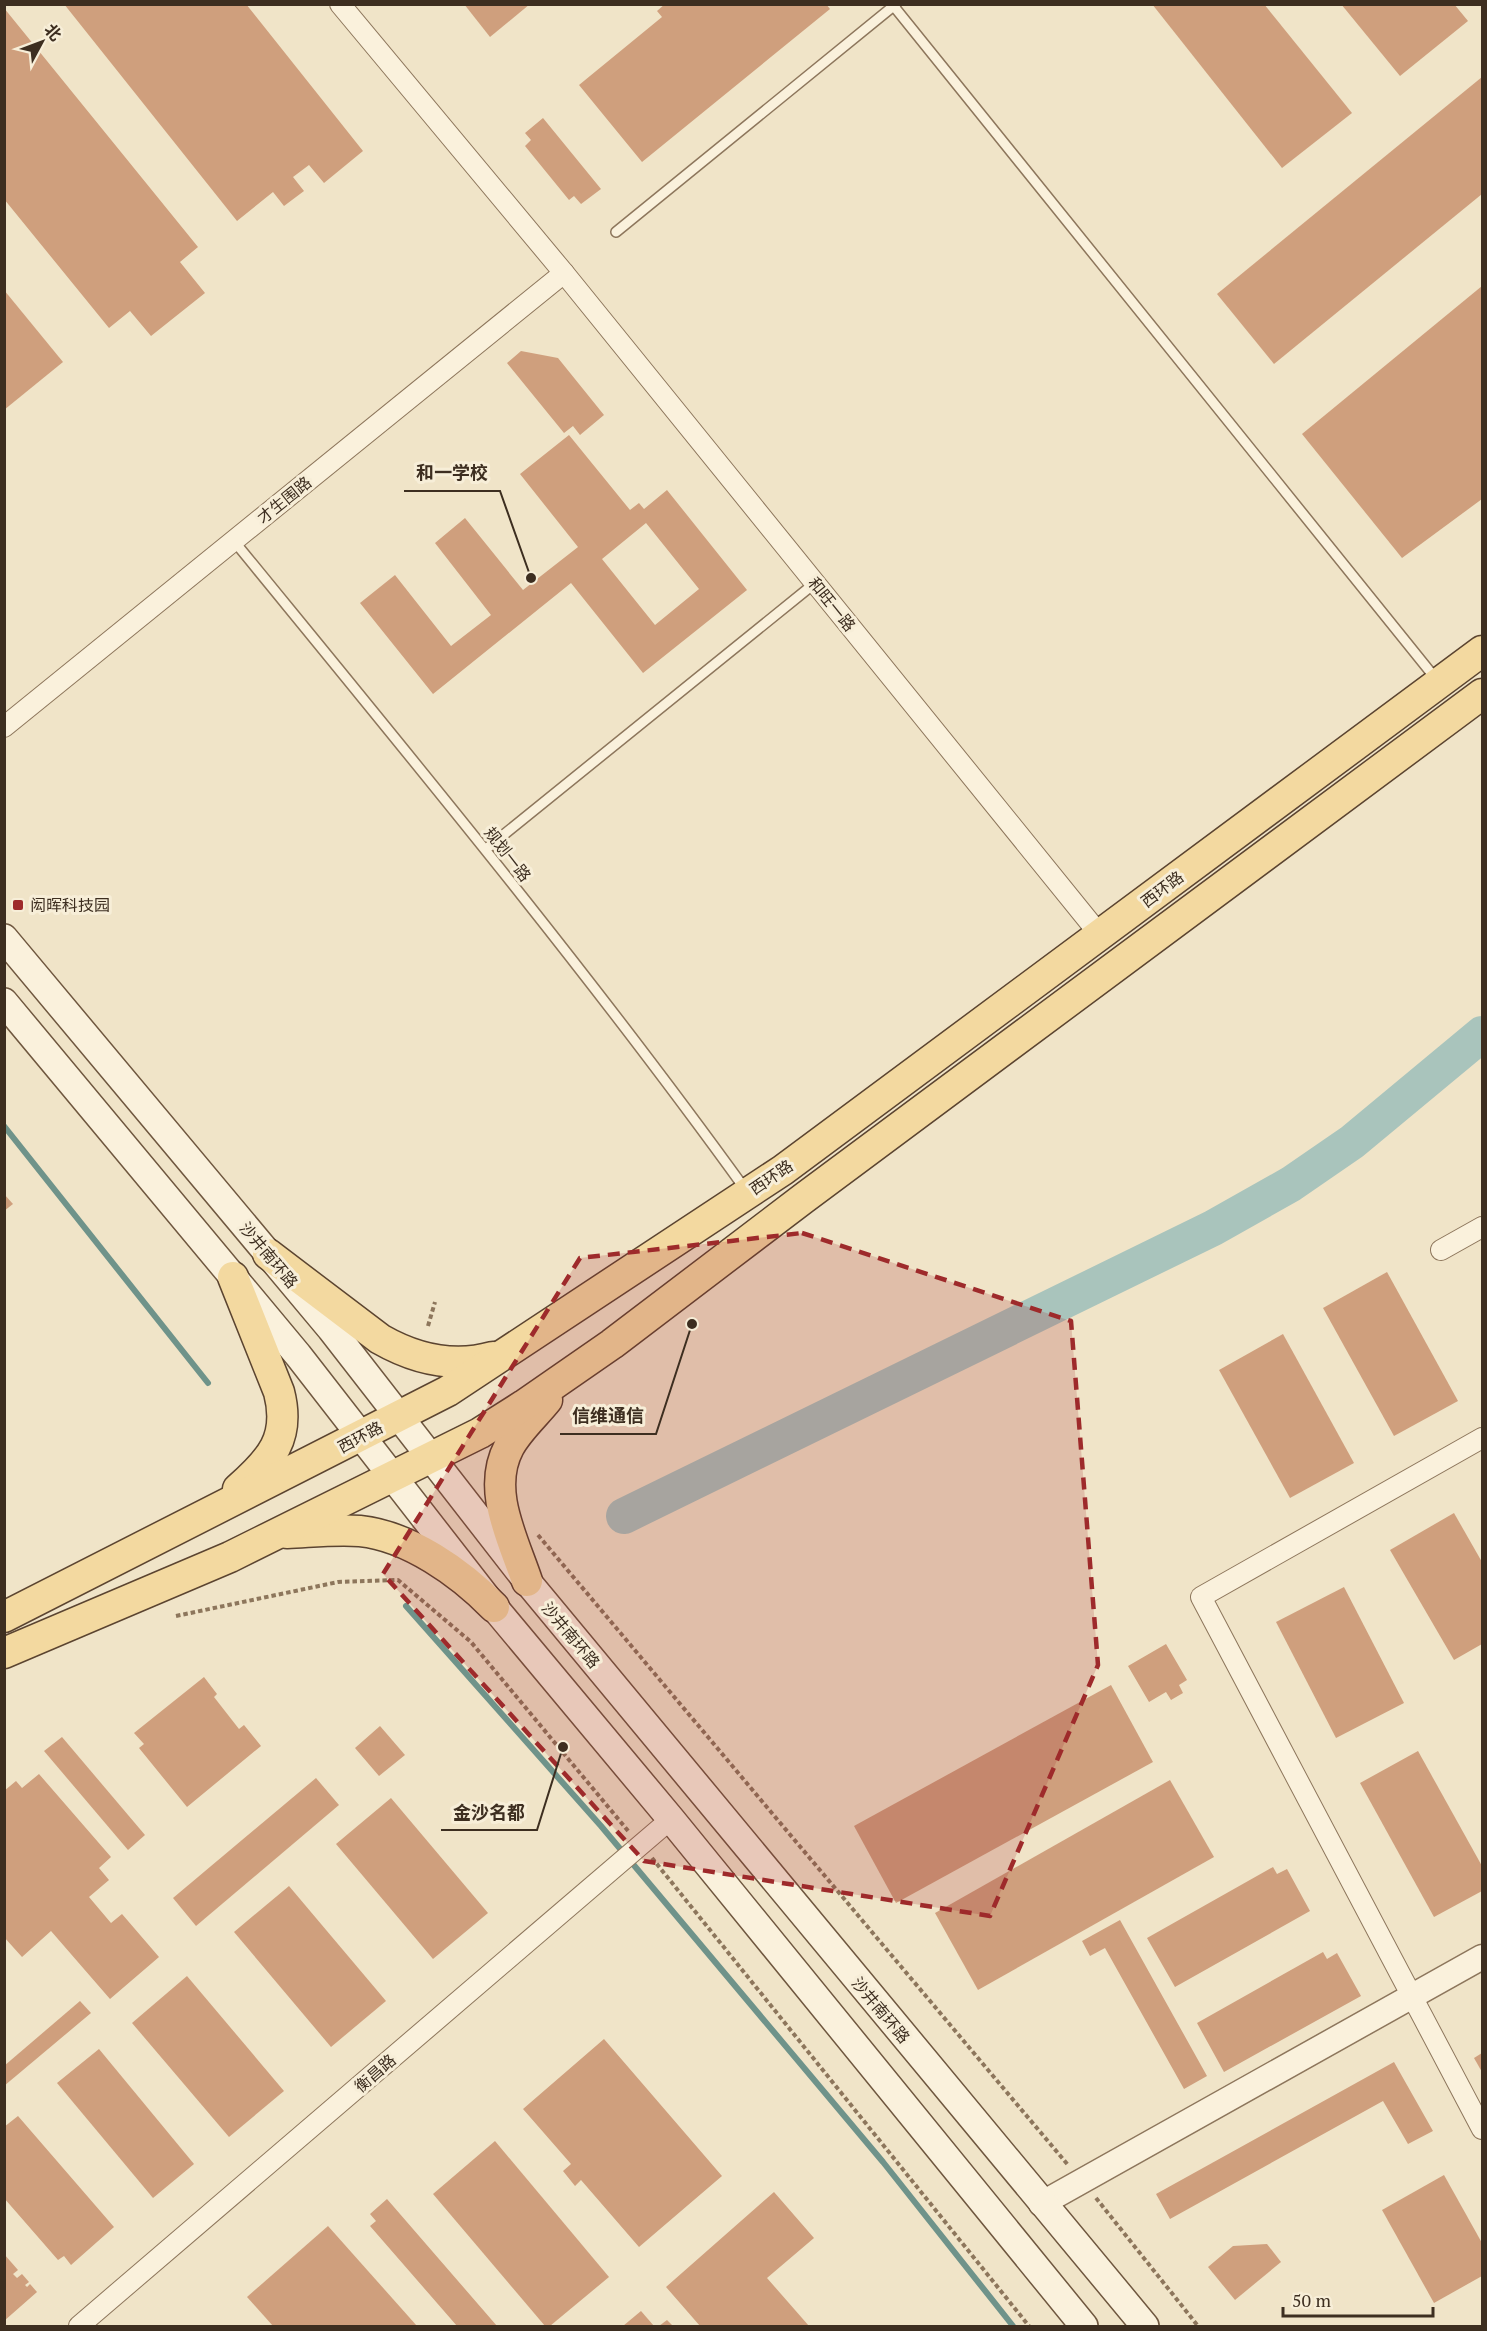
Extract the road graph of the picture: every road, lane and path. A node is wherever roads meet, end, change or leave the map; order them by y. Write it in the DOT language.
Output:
graph roads {
  1 [pos="340,4"];
  2 [pos="894,5"];
  3 [pos="616,232"];
  4 [pos="564,273"];
  5 [pos="234,541"];
  6 [pos="815,583"];
  7 [pos="1482,651"];
  8 [pos="1439,683"];
  9 [pos="1482,694"];
  10 [pos="4,727"];
  11 [pos="486,849"];
  12 [pos="1100,935"];
  13 [pos="4,938"];
  14 [pos="4,1002"];
  15 [pos="748,1193"];
  16 [pos="1482,1227"];
  17 [pos="1441,1250"];
  18 [pos="268,1254"];
  19 [pos="233,1277"];
  20 [pos="435,1302"];
  21 [pos="429,1326"];
  22 [pos="502,1355"];
  23 [pos="568,1375"];
  24 [pos="399,1417"];
  25 [pos="361,1436"];
  26 [pos="1482,1438"];
  27 [pos="430,1457"];
  28 [pos="392,1476"];
  29 [pos="208,1515"];
  30 [pos="531,1527"];
  31 [pos="278,1533"];
  32 [pos="527,1581"];
  33 [pos="494,1607"];
  34 [pos="176,1616"];
  35 [pos="4,1617"];
  36 [pos="4,1653"];
  37 [pos="671,1820"];
  38 [pos="641,1846"];
  39 [pos="1482,1957"];
  40 [pos="1412,1996"];
  41 [pos="1482,2129"];
  42 [pos="1082,2181"];
  43 [pos="1041,2204"];
  44 [pos="79,2326"];
  45 [pos="1029,2326"];
  46 [pos="1084,2326"];
  47 [pos="1144,2326"];
  48 [pos="1198,2326"];
  1 -- 4 [label="street, 和旺一路"];
  2 -- 3 [label="lane"];
  2 -- 8 [label="lane"];
  4 -- 5 [label="street, 才生围路"];
  4 -- 6 [label="street, 和旺一路"];
  5 -- 10 [label="street, 才生围路"];
  5 -- 11 [label="lane, 规划一路"];
  6 -- 11 [label="lane"];
  6 -- 12 [label="street, 和旺一路"];
  7 -- 8 [label="main road, 西环路"];
  8 -- 12 [label="main road, 西环路"];
  9 -- 23 [label="main road, 西环路"];
  11 -- 15 [label="lane, 规划一路"];
  12 -- 15 [label="main road, 西环路"];
  13 -- 18 [label="main road, 沙井南环路"];
  14 -- 19 [label="main road"];
  15 -- 22 [label="main road, 西环路"];
  16 -- 17 [label="street"];
  18 -- 22 [label="main road"];
  18 -- 24 [label="main road, 沙井南环路"];
  19 -- 25 [label="main road"];
  19 -- 29 [label="main road"];
  20 -- 21 [label="path"];
  22 -- 24 [label="main road, 西环路"];
  23 -- 27 [label="main road, 西环路"];
  23 -- 32 [label="main road"];
  24 -- 25 [label="main road, 西环路"];
  24 -- 27 [label="main road, 沙井南环路"];
  25 -- 28 [label="main road"];
  25 -- 29 [label="main road, 西环路"];
  26 -- 40 [label="street"];
  27 -- 28 [label="main road, 西环路"];
  27 -- 32 [label="main road, 沙井南环路"];
  28 -- 31 [label="main road, 西环路"];
  28 -- 33 [label="main road"];
  29 -- 35 [label="main road, 西环路"];
  30 -- 42 [label="path"];
  31 -- 33 [label="main road"];
  31 -- 36 [label="main road, 西环路"];
  32 -- 43 [label="main road, 沙井南环路"];
  33 -- 37 [label="main road"];
  34 -- 38 [label="path"];
  37 -- 38 [label="street, 衡昌路"];
  37 -- 46 [label="main road"];
  38 -- 44 [label="street, 衡昌路"];
  38 -- 45 [label="path"];
  39 -- 40 [label="street"];
  40 -- 41 [label="street"];
  40 -- 42 [label="street"];
  42 -- 43 [label="street"];
  42 -- 48 [label="path"];
  43 -- 47 [label="main road, 沙井南环路"];
}
